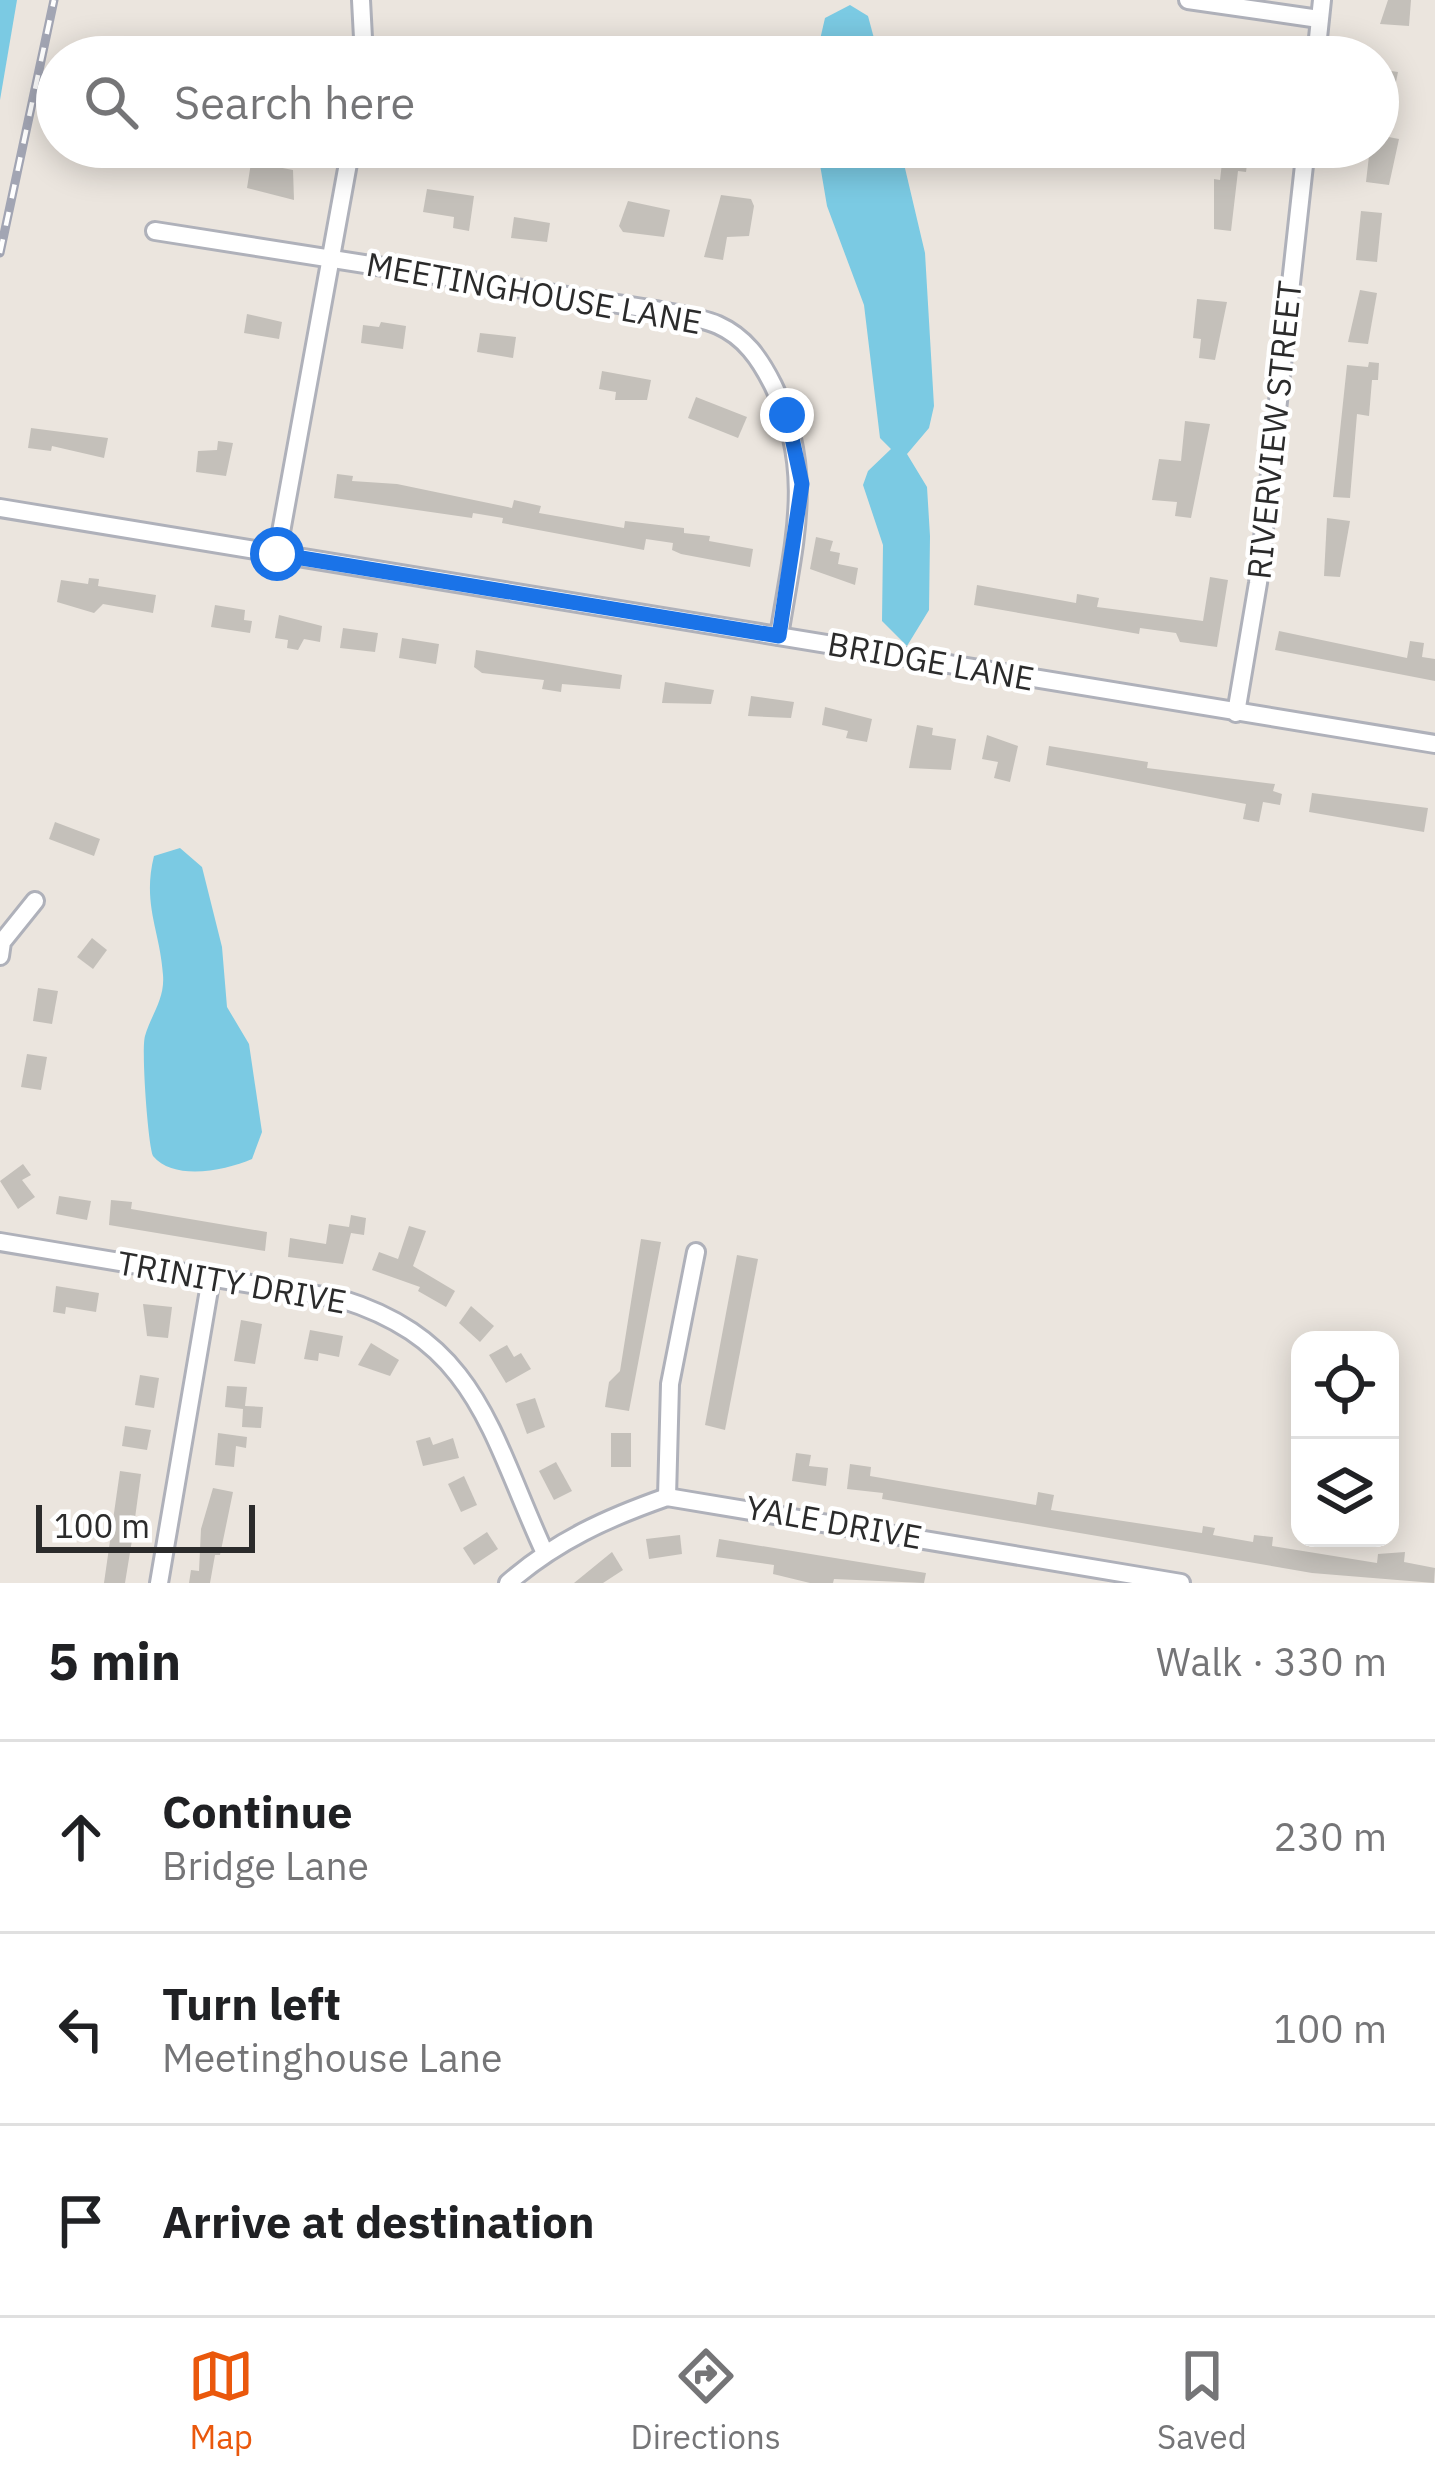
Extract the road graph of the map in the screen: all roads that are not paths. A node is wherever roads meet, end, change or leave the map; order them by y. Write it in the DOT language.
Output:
graph roads {
  1 [pos="361,0"];
  2 [pos="1188,0"];
  3 [pos="1320,10"];
  4 [pos="363,36"];
  5 [pos="347,168"];
  6 [pos="1304,168"];
  7 [pos="155,231"];
  8 [pos="332,259"];
  9 [pos="0,508"];
  10 [pos="277,554"];
  11 [pos="779,636"];
  12 [pos="1236,713"];
  13 [pos="1435,744"];
  14 [pos="35,901"];
  15 [pos="0,956"];
  16 [pos="0,1242"];
  17 [pos="696,1252"];
  18 [pos="211,1278"];
  19 [pos="667,1497"];
  20 [pos="544,1551"];
  21 [pos="159,1583"];
  22 [pos="508,1583"];
  23 [pos="1181,1583"];
  1 -- 4 [label="street"];
  2 -- 3 [label="street"];
  5 -- 8 [label="street"];
  6 -- 12 [label="street, RIVERVIEW STREET"];
  7 -- 8 [label="street, MEETINGHOUSE LANE"];
  8 -- 10 [label="street"];
  8 -- 11 [label="street, MEETINGHOUSE LANE"];
  9 -- 10 [label="street, BRIDGE LANE"];
  10 -- 11 [label="street, BRIDGE LANE"];
  11 -- 12 [label="street, BRIDGE LANE"];
  12 -- 13 [label="street, BRIDGE LANE"];
  14 -- 15 [label="street"];
  16 -- 18 [label="street, TRINITY DRIVE"];
  17 -- 19 [label="street"];
  18 -- 20 [label="street, TRINITY DRIVE"];
  18 -- 21 [label="street"];
  19 -- 20 [label="street, YALE DRIVE"];
  19 -- 23 [label="street, YALE DRIVE"];
  20 -- 22 [label="street, YALE DRIVE"];
}
